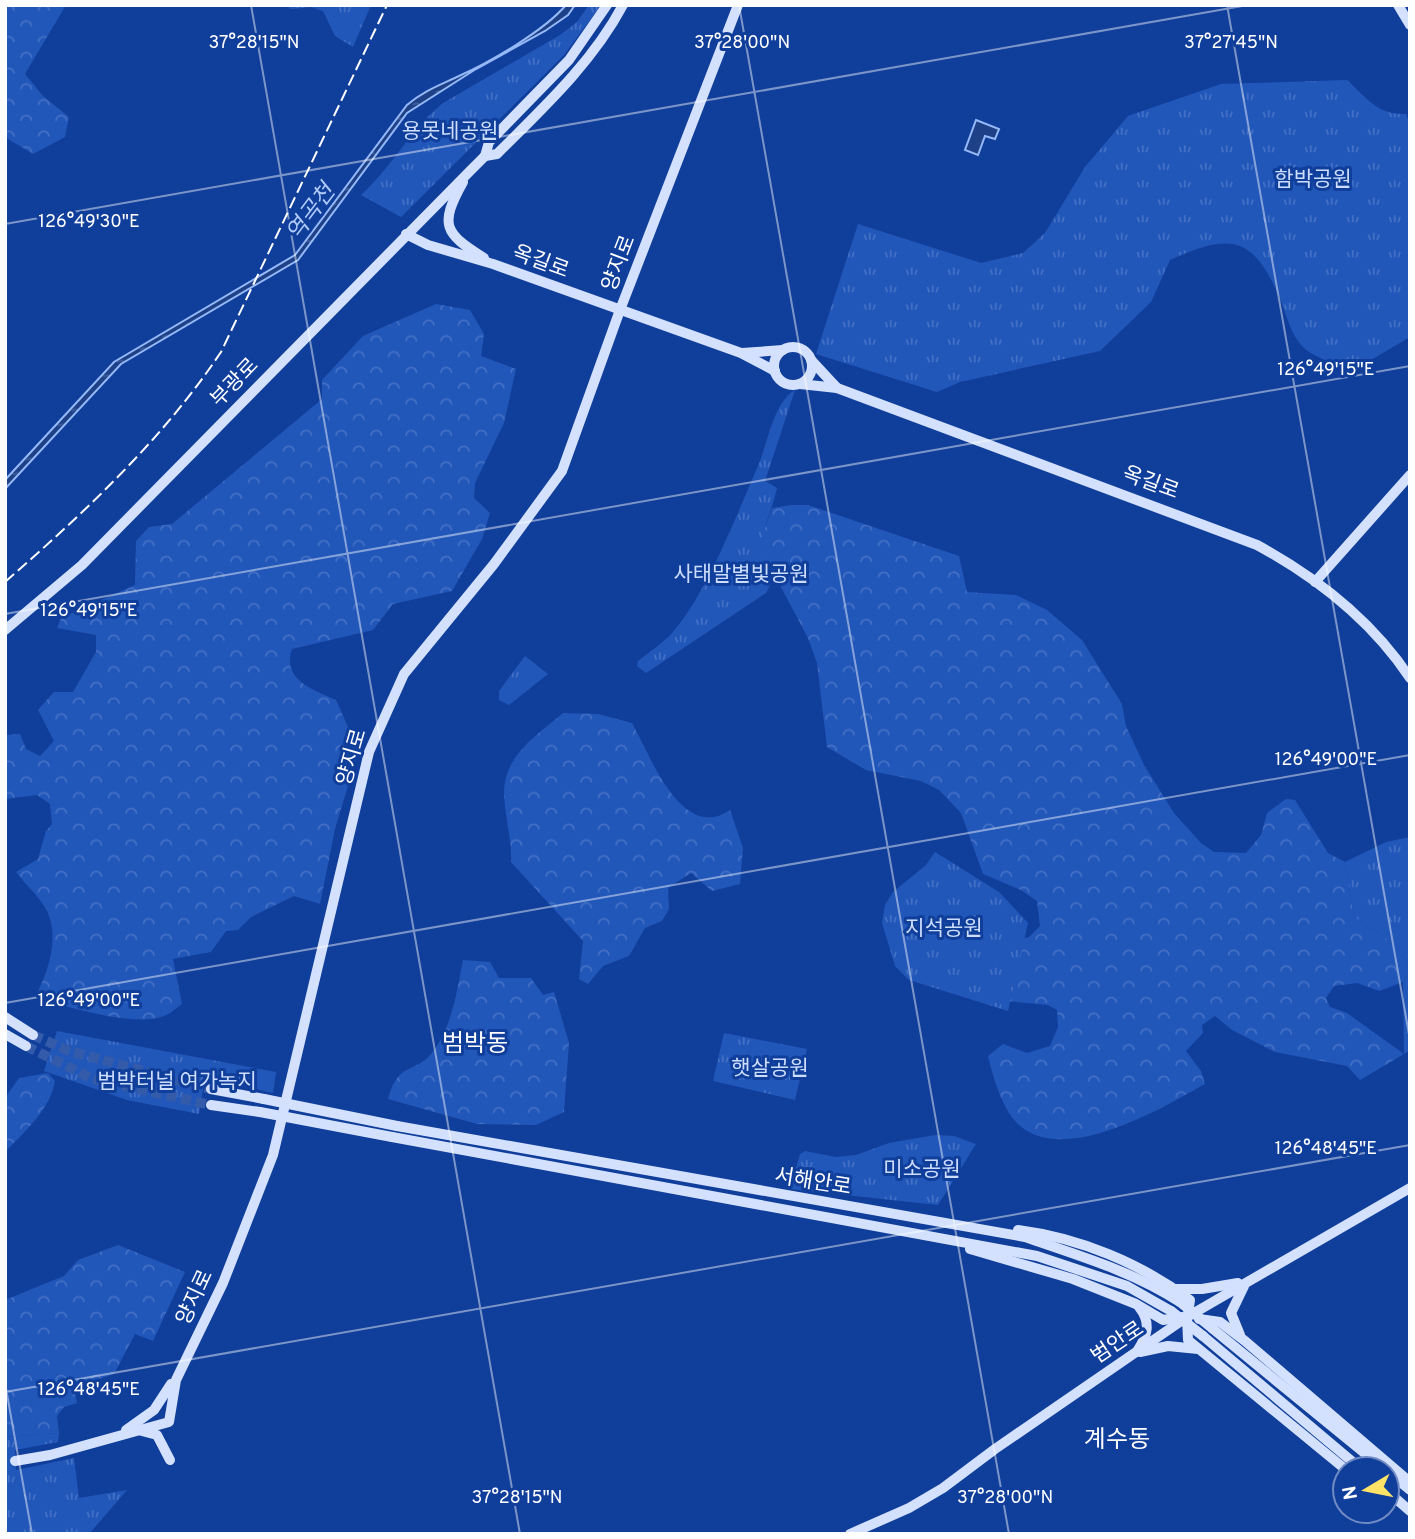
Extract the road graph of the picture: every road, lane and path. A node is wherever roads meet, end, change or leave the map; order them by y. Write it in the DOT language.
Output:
graph roads {
  1 [pos="607,5"];
  2 [pos="623,5"];
  3 [pos="738,5"];
  4 [pos="1398,5"];
  5 [pos="1410,25"];
  6 [pos="485,156"];
  7 [pos="470,172"];
  8 [pos="406,234"];
  9 [pos="493,264"];
  10 [pos="620,310"];
  11 [pos="783,350"];
  12 [pos="741,353"];
  13 [pos="811,359"];
  14 [pos="775,371"];
  15 [pos="800,384"];
  16 [pos="838,388"];
  17 [pos="1410,475"];
  18 [pos="1315,582"];
  19 [pos="5,630"];
  20 [pos="1410,678"];
  21 [pos="5,1017"];
  22 [pos="5,1034"];
  23 [pos="33,1035"];
  24 [pos="26,1046"];
  25 [pos="211,1089"];
  26 [pos="211,1105"];
  27 [pos="1410,1188"];
  28 [pos="927,1218"];
  29 [pos="924,1236"];
  30 [pos="1249,1280"];
  31 [pos="1175,1288"];
  32 [pos="1136,1304"];
  33 [pos="1187,1317"];
  34 [pos="1245,1341"];
  35 [pos="1202,1350"];
  36 [pos="1136,1352"];
  37 [pos="186,1360"];
  38 [pos="138,1431"];
  39 [pos="109,1438"];
  40 [pos="1344,1455"];
  41 [pos="1368,1455"];
  42 [pos="1331,1457"];
  43 [pos="15,1461"];
  44 [pos="170,1461"];
  45 [pos="1410,1482"];
  46 [pos="866,1531"];
  47 [pos="850,1534"];
  1 -- 6 [label="main road, 부광로"];
  2 -- 6 [label="main road, 부광로"];
  3 -- 10 [label="main road, 양지로"];
  4 -- 5 [label="main road"];
  6 -- 7 [label="main road, 부광로"];
  7 -- 8 [label="main road, 부광로"];
  7 -- 9 [label="main road"];
  8 -- 9 [label="main road, 옥길로"];
  8 -- 19 [label="main road, 부광로"];
  9 -- 10 [label="main road, 옥길로"];
  10 -- 12 [label="main road, 옥길로"];
  10 -- 37 [label="main road, 양지로"];
  11 -- 12 [label="main road, 옥길로"];
  11 -- 13 [label="main road"];
  11 -- 14 [label="main road"];
  12 -- 14 [label="main road, 옥길로"];
  13 -- 15 [label="main road"];
  13 -- 16 [label="main road, 옥길로"];
  14 -- 15 [label="main road"];
  15 -- 16 [label="main road, 옥길로"];
  16 -- 18 [label="main road, 옥길로"];
  17 -- 18 [label="main road"];
  18 -- 20 [label="main road, 옥길로"];
  21 -- 23 [label="main road"];
  22 -- 24 [label="main road"];
  25 -- 28 [label="main road, 서해안로, bridge"];
  26 -- 29 [label="main road, 서해안로, bridge"];
  27 -- 30 [label="main road, 범안로"];
  28 -- 31 [label="main road"];
  28 -- 41 [label="main road, 서해안로, bridge"];
  29 -- 32 [label="main road"];
  29 -- 40 [label="main road, 서해안로, bridge"];
  30 -- 31 [label="main road"];
  30 -- 33 [label="main road, 범안로"];
  30 -- 34 [label="main road"];
  31 -- 33 [label="main road"];
  32 -- 33 [label="main road"];
  32 -- 36 [label="main road"];
  33 -- 34 [label="main road"];
  33 -- 35 [label="main road"];
  33 -- 36 [label="main road, 범안로"];
  34 -- 45 [label="main road"];
  35 -- 36 [label="main road"];
  35 -- 42 [label="main road"];
  36 -- 46 [label="main road, 범안로"];
  37 -- 38 [label="main road, 양지로"];
  37 -- 39 [label="main road"];
  38 -- 39 [label="main road, 양지로"];
  38 -- 44 [label="main road"];
  39 -- 43 [label="main road, 양지로"];
  46 -- 47 [label="main road, 범안로"];
}
